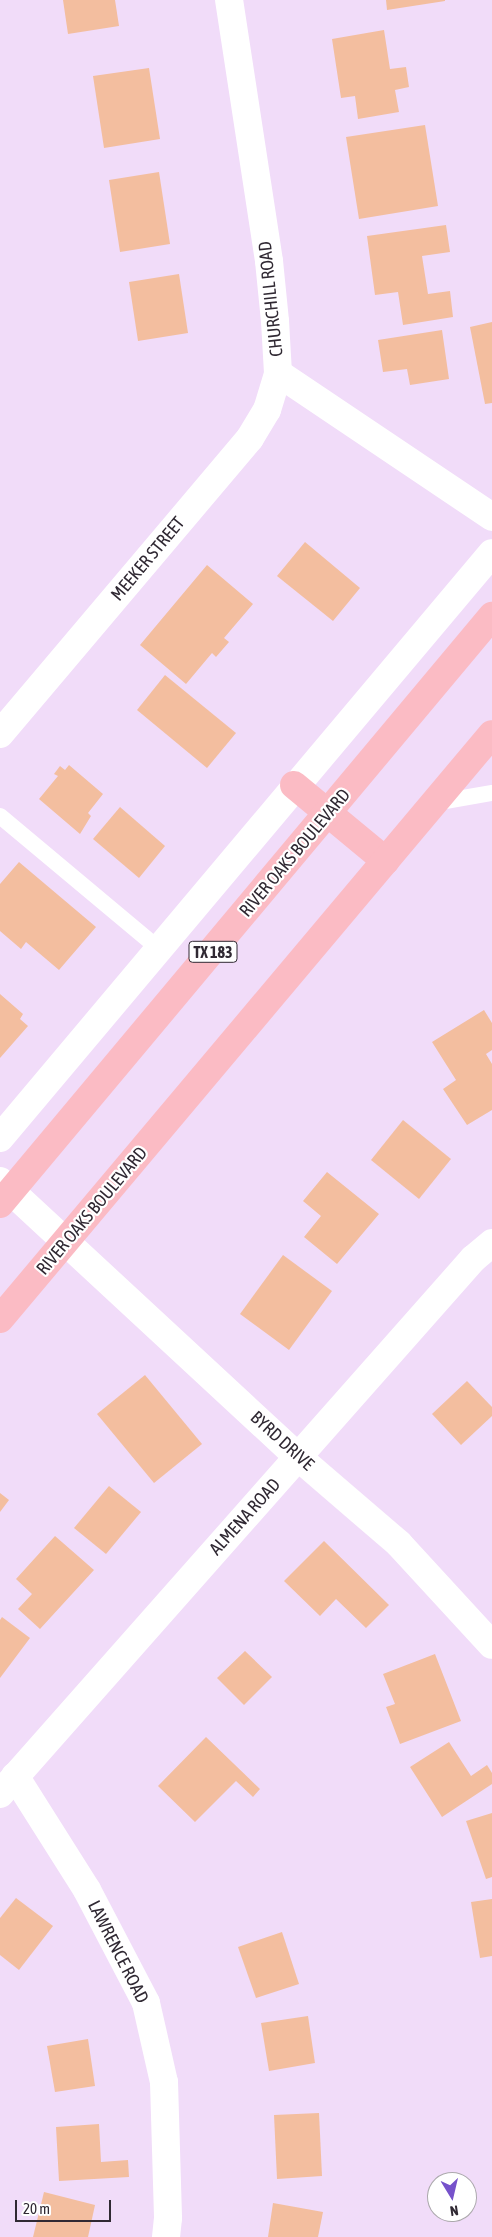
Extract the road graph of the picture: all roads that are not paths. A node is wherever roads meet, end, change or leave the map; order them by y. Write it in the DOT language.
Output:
graph roads {
  1 [pos="229,0"];
  2 [pos="278,373"];
  3 [pos="492,517"];
  4 [pos="492,553"];
  5 [pos="492,616"];
  6 [pos="0,734"];
  7 [pos="492,734"];
  8 [pos="294,785"];
  9 [pos="492,793"];
  10 [pos="434,803"];
  11 [pos="327,815"];
  12 [pos="0,816"];
  13 [pos="386,860"];
  14 [pos="158,948"];
  15 [pos="0,1138"];
  16 [pos="3,1192"];
  17 [pos="66,1242"];
  18 [pos="492,1243"];
  19 [pos="0,1319"];
  20 [pos="298,1457"];
  21 [pos="492,1645"];
  22 [pos="8,1785"];
  23 [pos="166,2237"];
  1 -- 2 [label="street, CHURCHILL ROAD"];
  2 -- 3 [label="street, CHURCHILL ROAD"];
  2 -- 6 [label="street, MEEKER STREET"];
  4 -- 8 [label="street"];
  5 -- 11 [label="main road, RIVER OAKS BOULEVARD / TX 183"];
  7 -- 10 [label="main road, RIVER OAKS BOULEVARD"];
  8 -- 11 [label="main road"];
  8 -- 14 [label="street"];
  9 -- 10 [label="lane"];
  10 -- 13 [label="main road, RIVER OAKS BOULEVARD"];
  11 -- 13 [label="main road"];
  11 -- 16 [label="main road, RIVER OAKS BOULEVARD / TX 183"];
  12 -- 14 [label="lane"];
  13 -- 17 [label="main road, RIVER OAKS BOULEVARD"];
  14 -- 15 [label="street"];
  16 -- 17 [label="street, BYRD DRIVE"];
  17 -- 19 [label="main road, RIVER OAKS BOULEVARD"];
  17 -- 20 [label="street, BYRD DRIVE"];
  18 -- 20 [label="street, ALMENA ROAD"];
  20 -- 21 [label="street, BYRD DRIVE"];
  20 -- 22 [label="street, ALMENA ROAD"];
  22 -- 23 [label="street, LAWRENCE ROAD"];
}
